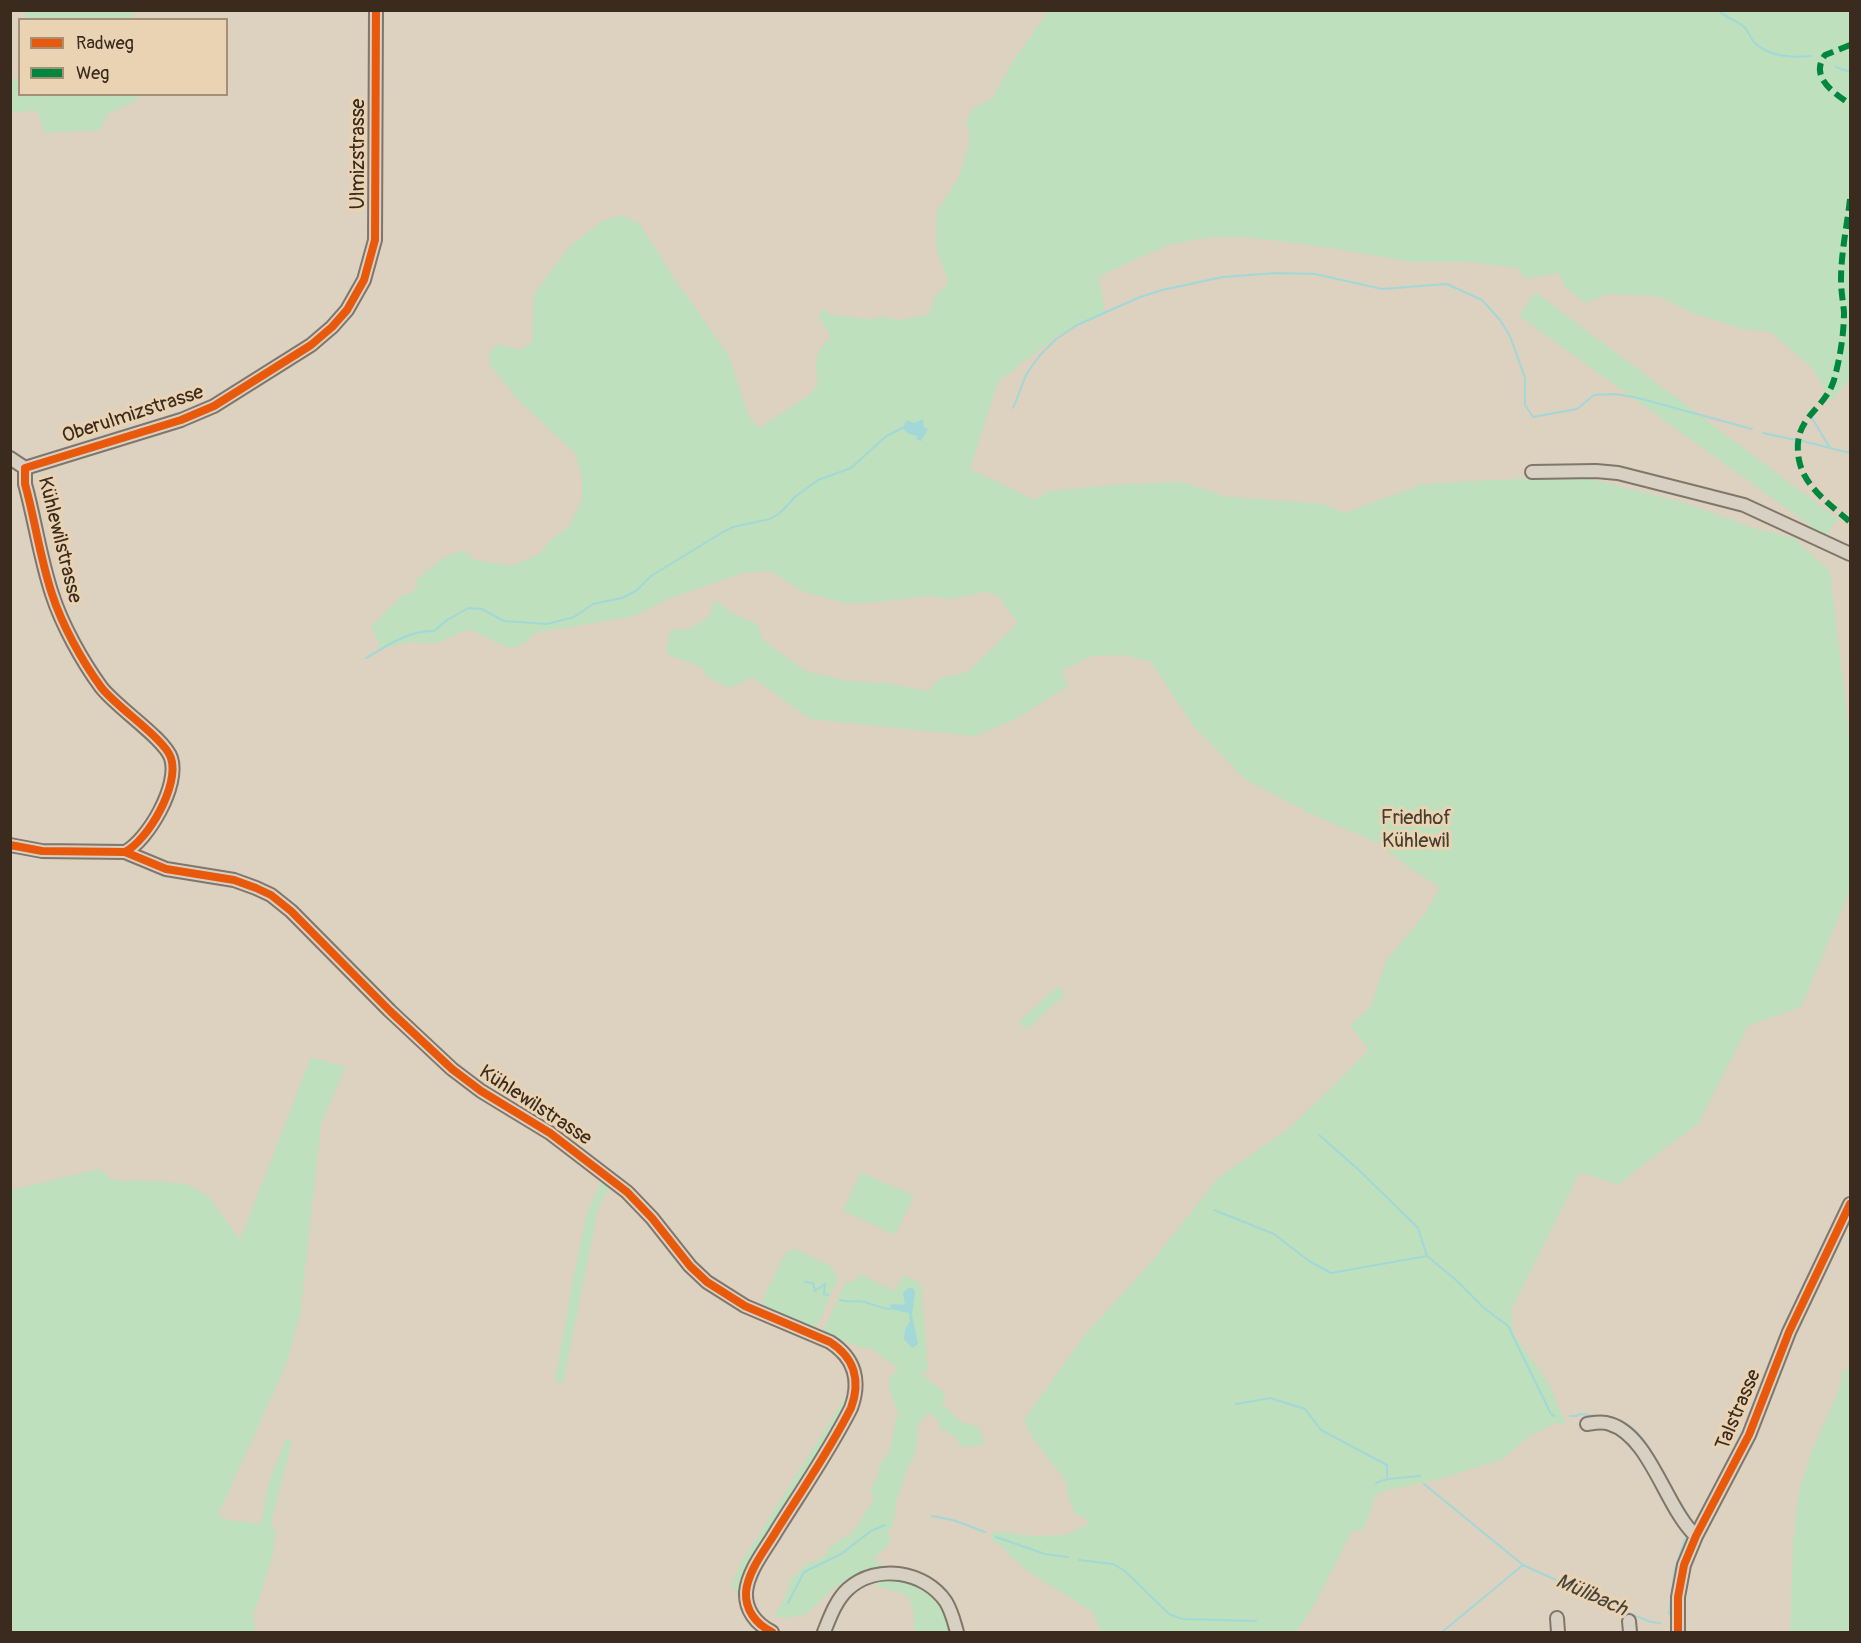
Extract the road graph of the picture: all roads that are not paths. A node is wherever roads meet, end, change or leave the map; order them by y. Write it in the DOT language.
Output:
graph roads {
  1 [pos="376,10"];
  2 [pos="357,295"];
  3 [pos="10,458"];
  4 [pos="25,468"];
  5 [pos="1532,472"];
  6 [pos="1851,554"];
  7 [pos="144,838"];
  8 [pos="10,844"];
  9 [pos="125,852"];
  10 [pos="148,861"];
  11 [pos="1851,1204"];
  12 [pos="1587,1424"];
  13 [pos="1691,1531"];
  14 [pos="1557,1618"];
  15 [pos="771,1632"];
  16 [pos="824,1632"];
  17 [pos="957,1632"];
  18 [pos="1558,1632"];
  19 [pos="1678,1632"];
  1 -- 2 [label="street, Ulmizstrasse"];
  2 -- 4 [label="street, Oberulmizstrasse"];
  3 -- 4 [label="street"];
  4 -- 7 [label="street, Kühlewilstrasse"];
  5 -- 6 [label="street"];
  7 -- 9 [label="street, Kühlewilstrasse"];
  7 -- 10 [label="street"];
  8 -- 9 [label="street"];
  9 -- 10 [label="street, Kühlewilstrasse"];
  10 -- 15 [label="street, Kühlewilstrasse"];
  11 -- 13 [label="street, Talstrasse"];
  12 -- 13 [label="street"];
  13 -- 19 [label="street, Talstrasse"];
  14 -- 18 [label="street"];
  16 -- 17 [label="street"];
}
